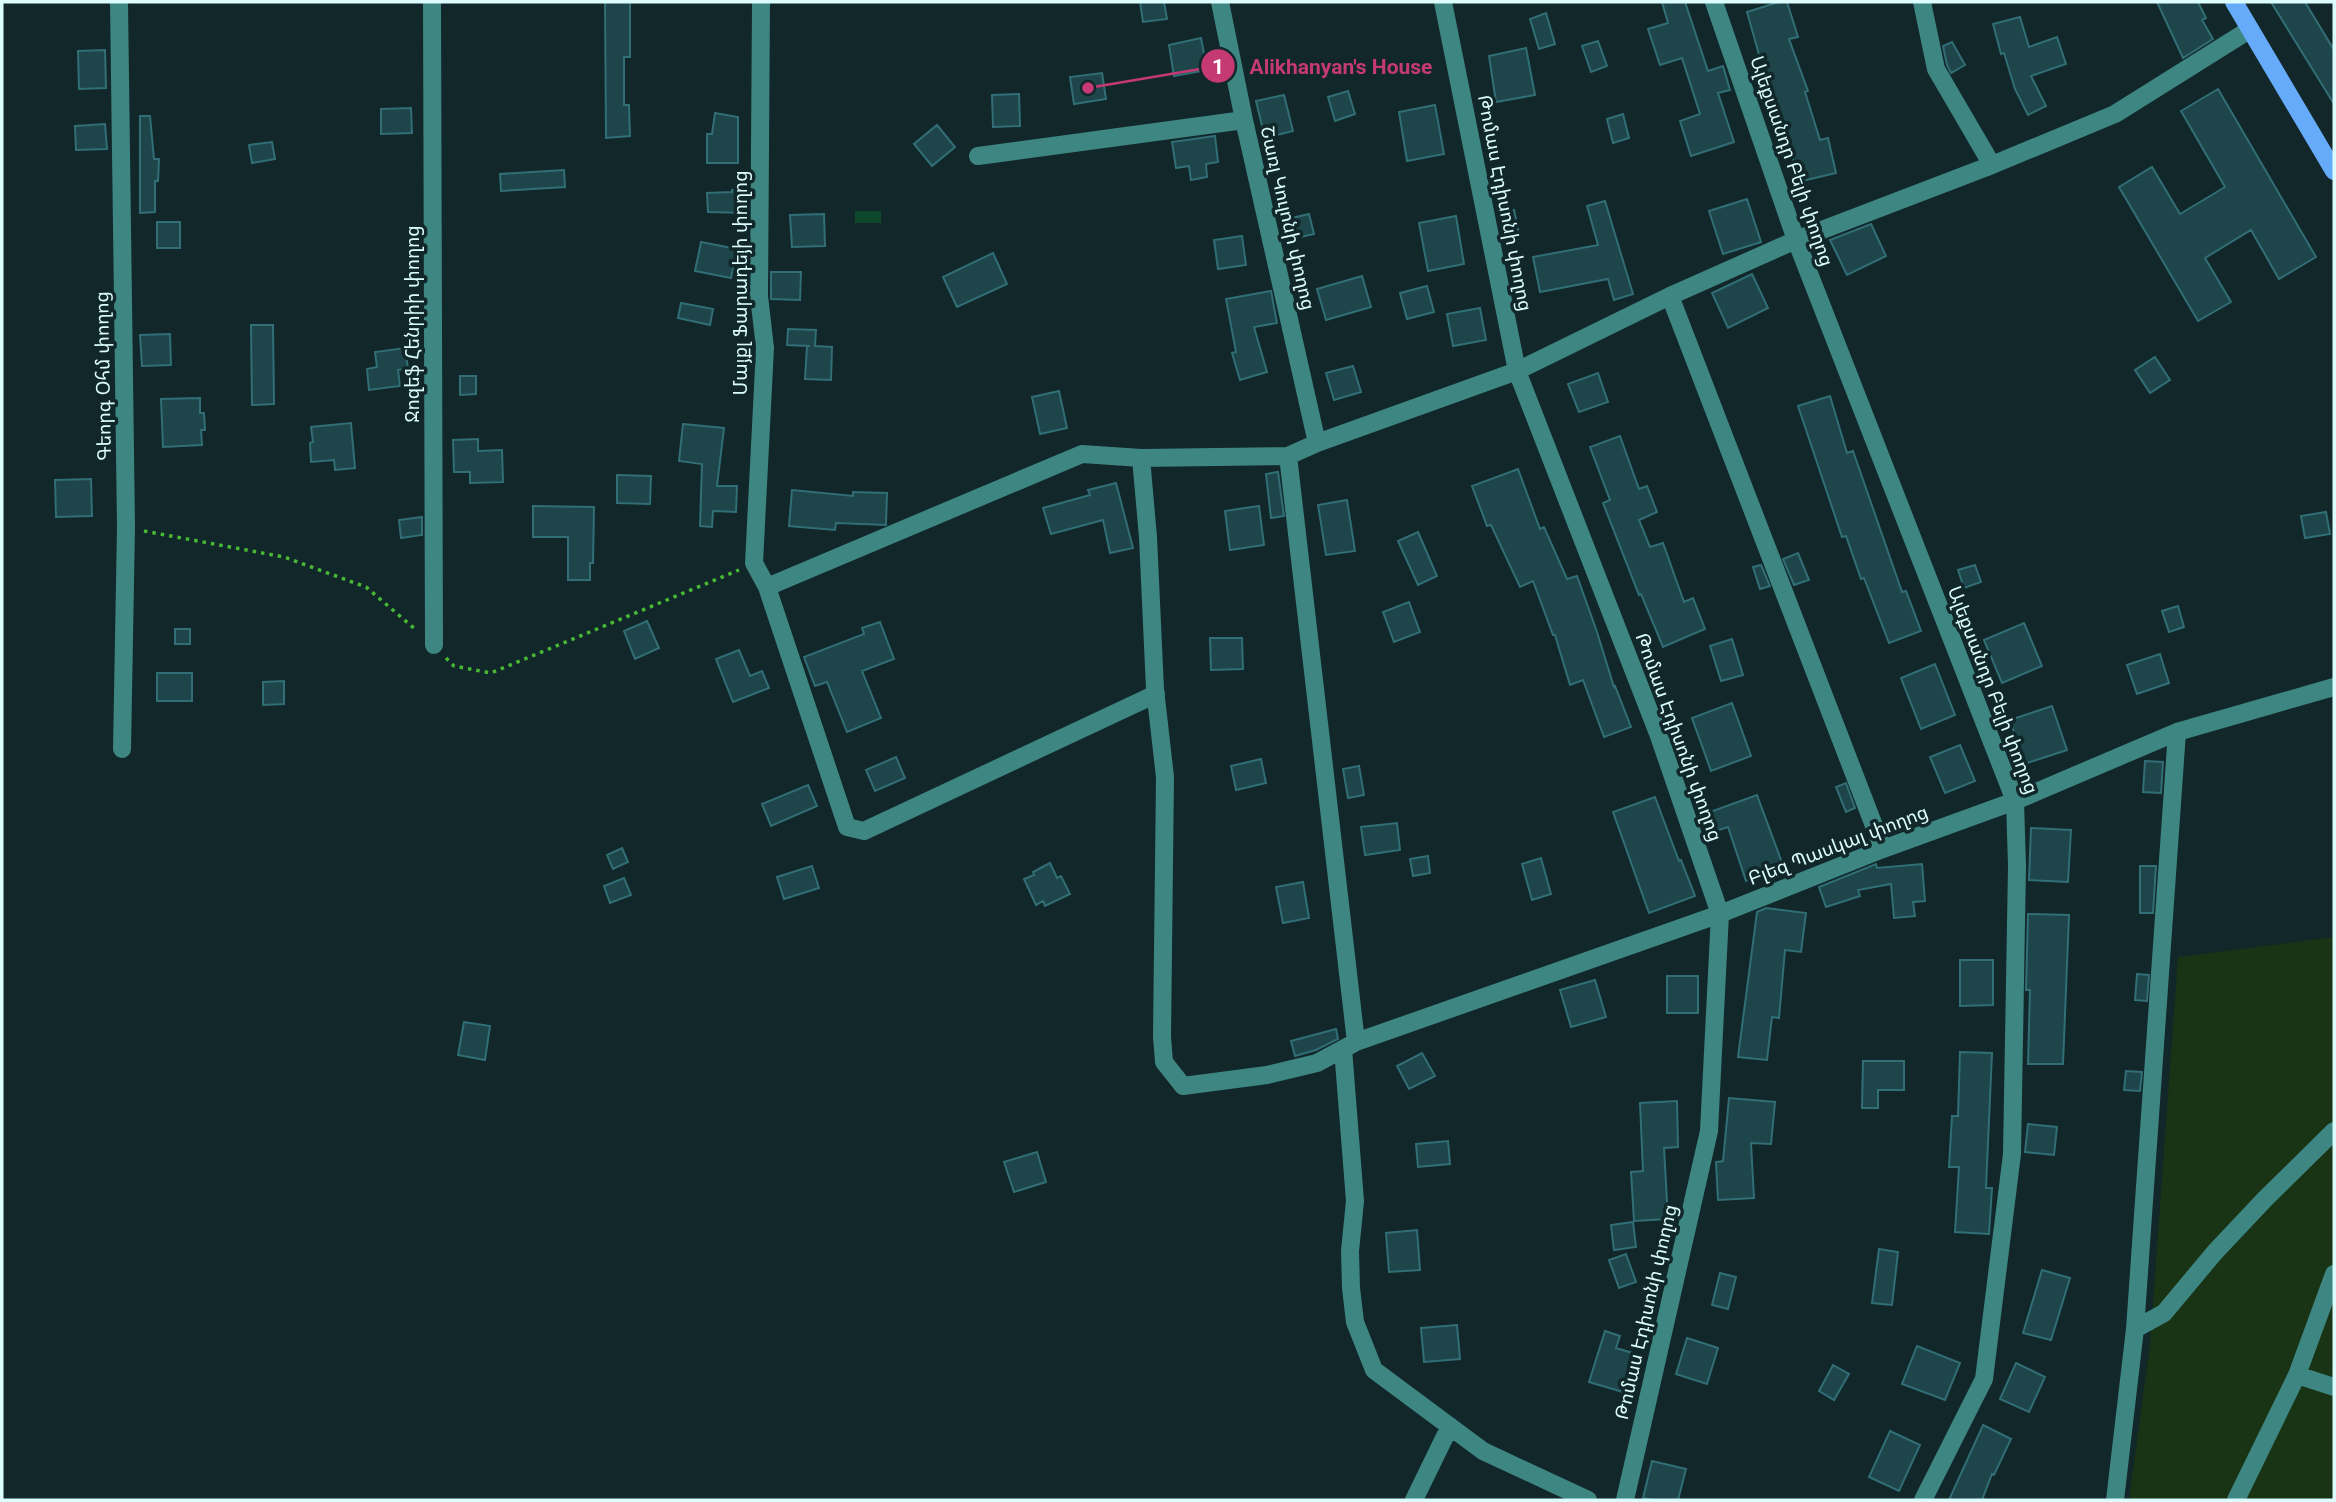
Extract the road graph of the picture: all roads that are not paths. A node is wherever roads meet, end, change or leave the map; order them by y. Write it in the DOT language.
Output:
graph roads {
  1 [pos="119,2"];
  2 [pos="432,2"];
  3 [pos="761,2"];
  4 [pos="1220,2"];
  5 [pos="1443,2"];
  6 [pos="1714,2"];
  7 [pos="1922,2"];
  8 [pos="2234,2"];
  9 [pos="2249,30"];
  10 [pos="1244,120"];
  11 [pos="978,156"];
  12 [pos="1992,165"];
  13 [pos="2334,171"];
  14 [pos="1796,240"];
  15 [pos="1670,296"];
  16 [pos="1517,371"];
  17 [pos="1317,443"];
  18 [pos="1288,456"];
  19 [pos="1141,458"];
  20 [pos="767,587"];
  21 [pos="434,645"];
  22 [pos="2334,687"];
  23 [pos="1156,694"];
  24 [pos="2177,732"];
  25 [pos="122,749"];
  26 [pos="2015,801"];
  27 [pos="1883,849"];
  28 [pos="1720,914"];
  29 [pos="1350,1045"];
  30 [pos="2334,1131"];
  31 [pos="2334,1274"];
  32 [pos="2135,1329"];
  33 [pos="2297,1375"];
  34 [pos="2334,1387"];
  35 [pos="1450,1426"];
  36 [pos="1413,1500"];
  37 [pos="1588,1500"];
  38 [pos="1625,1500"];
  39 [pos="1923,1500"];
  40 [pos="2115,1500"];
  41 [pos="2236,1500"];
  1 -- 25 [label="street, Գեորգ Օհմ փողոց"];
  2 -- 21 [label="street, Ջոզեֆ Հենրիի փողոց"];
  3 -- 20 [label="street, Մայքլ Ֆարադեյի փողոց"];
  4 -- 10 [label="street, Շառլ Կուլոնի փողոց"];
  5 -- 16 [label="street, Թոմաս Էդիսոնի փողոց"];
  6 -- 14 [label="street, Ալեքսանդր Բելի փողոց"];
  7 -- 12 [label="street"];
  8 -- 9 [label="main road"];
  9 -- 12 [label="street"];
  9 -- 13 [label="main road"];
  10 -- 11 [label="street"];
  10 -- 17 [label="street, Շառլ Կուլոնի փողոց"];
  12 -- 14 [label="street"];
  14 -- 15 [label="street"];
  14 -- 26 [label="street, Ալեքսանդր Բելի փողոց"];
  15 -- 16 [label="street"];
  15 -- 27 [label="street"];
  16 -- 17 [label="street"];
  16 -- 28 [label="street, Թոմաս Էդիսոնի փողոց"];
  17 -- 18 [label="street"];
  18 -- 19 [label="street"];
  18 -- 29 [label="street"];
  19 -- 20 [label="street"];
  19 -- 23 [label="street"];
  20 -- 23 [label="street"];
  22 -- 24 [label="street, Բլեզ Պասկալ փողոց"];
  23 -- 29 [label="street, Բլեզ Պասկալ փողոց"];
  24 -- 26 [label="street, Բլեզ Պասկալ փողոց"];
  24 -- 32 [label="street"];
  26 -- 27 [label="street, Բլեզ Պասկալ փողոց"];
  26 -- 39 [label="street, Ալեքսանդր Բելի փողոց"];
  27 -- 28 [label="street, Բլեզ Պասկալ փողոց"];
  28 -- 29 [label="street, Բլեզ Պասկալ փողոց"];
  28 -- 38 [label="street, Թոմաս Էդիսոնի փողոց"];
  29 -- 35 [label="street"];
  30 -- 32 [label="street"];
  31 -- 33 [label="street"];
  32 -- 40 [label="street"];
  33 -- 34 [label="street"];
  33 -- 41 [label="street"];
  35 -- 36 [label="street"];
  35 -- 37 [label="street"];
}
